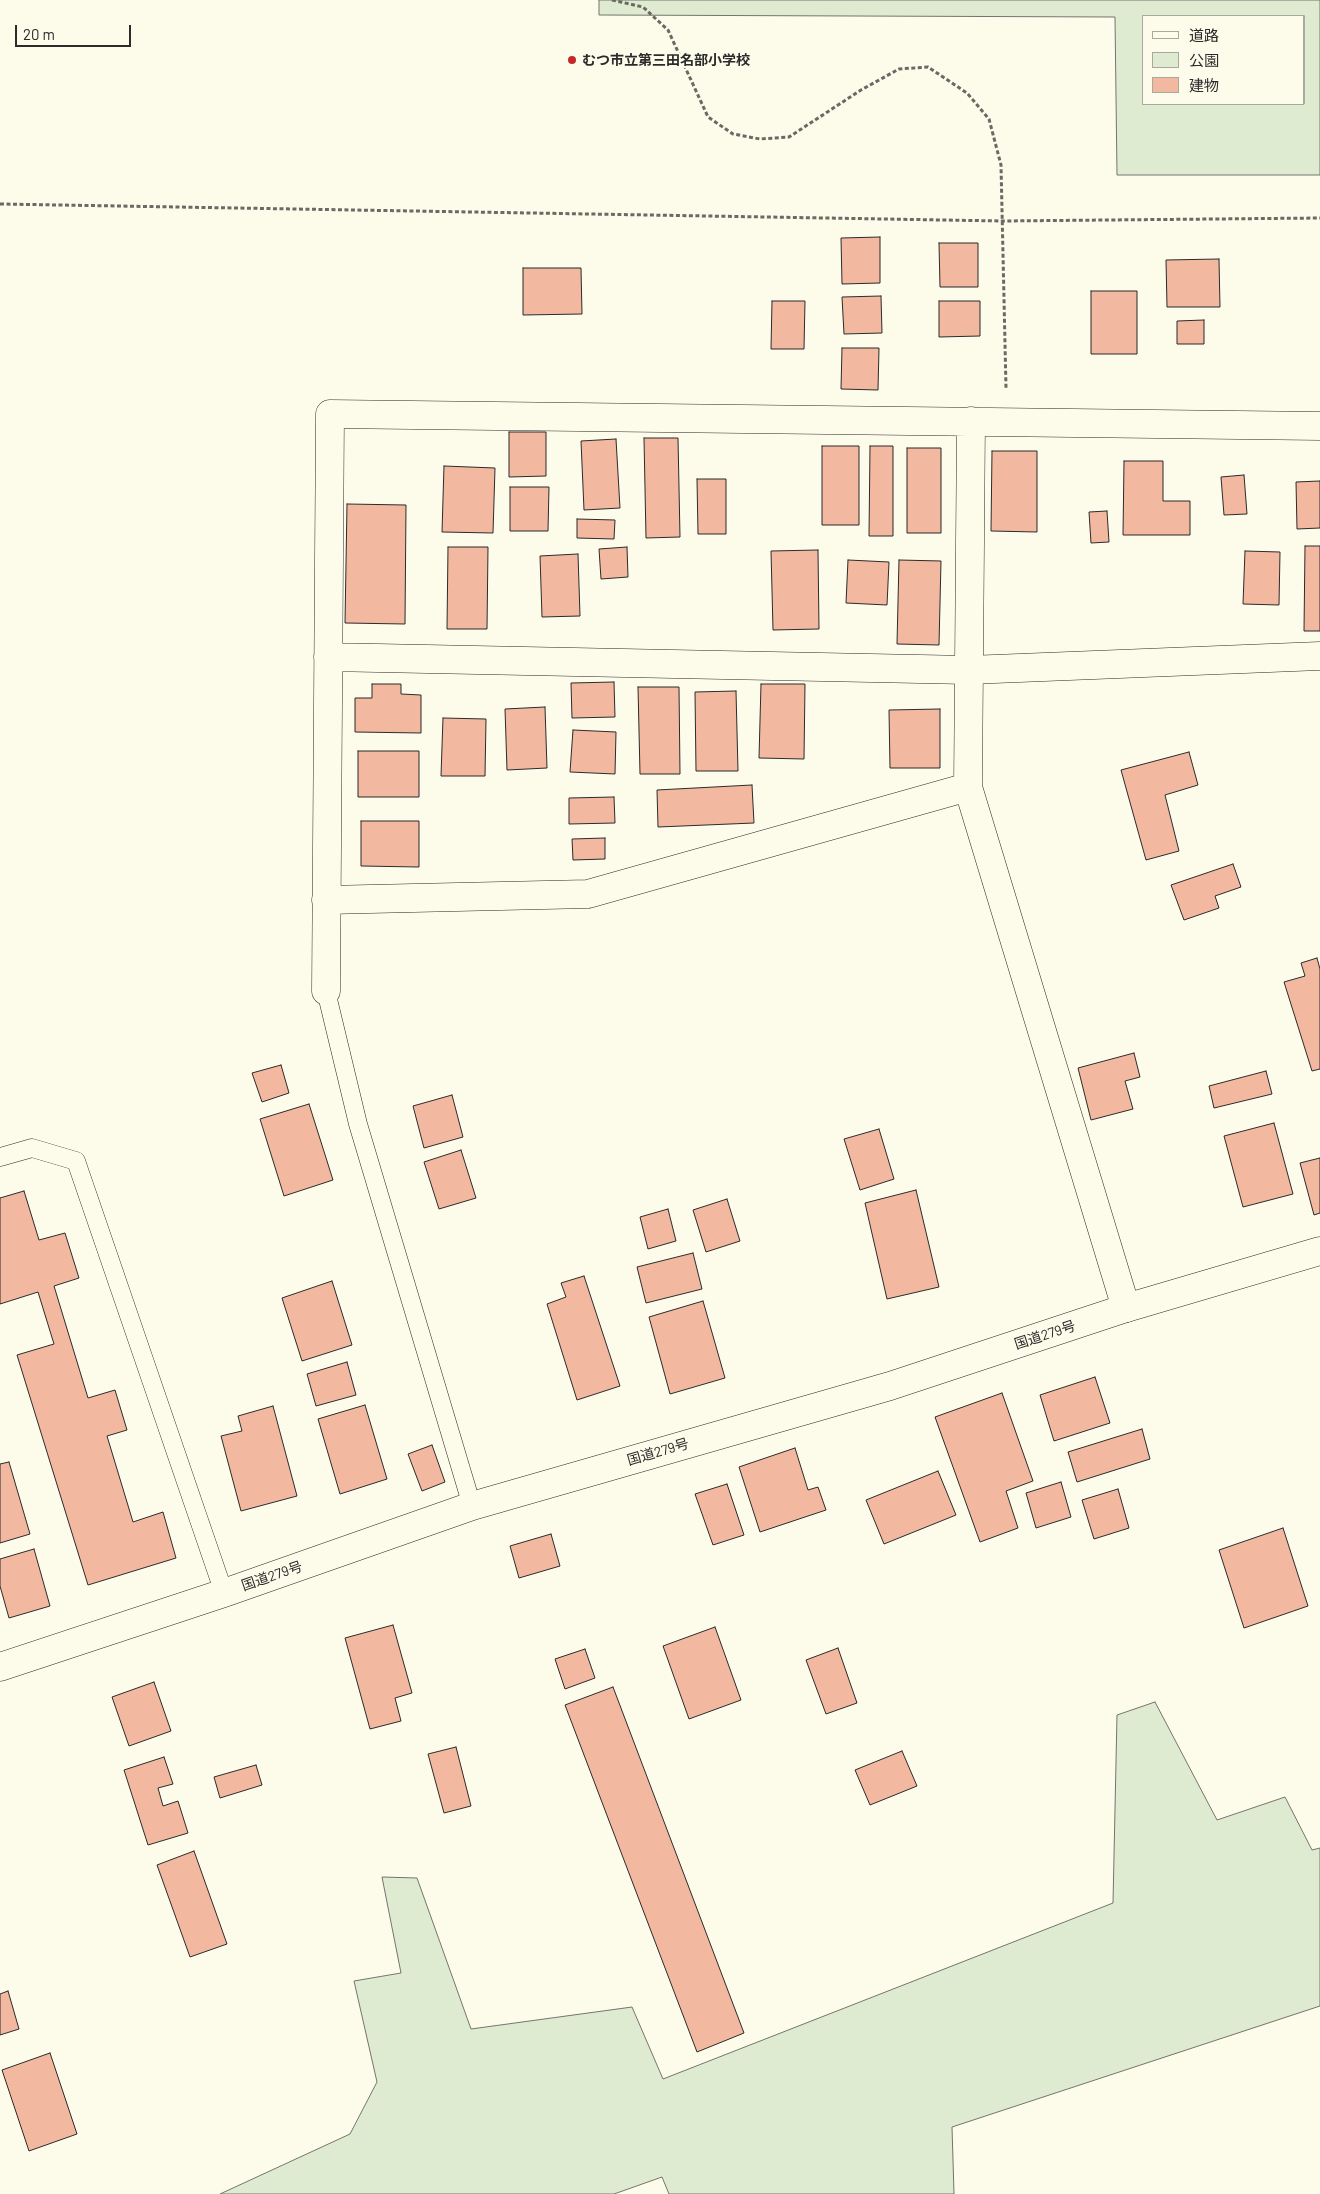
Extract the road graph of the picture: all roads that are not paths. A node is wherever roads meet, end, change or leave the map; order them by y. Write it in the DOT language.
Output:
graph roads {
  1 [pos="971,421"];
  2 [pos="1320,426"];
  3 [pos="1320,656"];
  4 [pos="328,657"];
  5 [pos="969,670"];
  6 [pos="968,787"];
  7 [pos="326,900"];
  8 [pos="326,991"];
  9 [pos="0,1157"];
  10 [pos="1320,1251"];
  11 [pos="1126,1308"];
  12 [pos="472,1506"];
  13 [pos="224,1593"];
  14 [pos="0,1667"];
  1 -- 2 [label="main road"];
  1 -- 4 [label="main road"];
  1 -- 5 [label="main road"];
  3 -- 5 [label="main road"];
  4 -- 5 [label="main road"];
  4 -- 7 [label="main road"];
  5 -- 6 [label="main road"];
  6 -- 7 [label="main road"];
  6 -- 11 [label="main road"];
  7 -- 8 [label="main road"];
  8 -- 12 [label="lane"];
  9 -- 13 [label="lane"];
  10 -- 11 [label="main road, 国道279号"];
  11 -- 12 [label="main road, 国道279号"];
  12 -- 13 [label="main road, 国道279号"];
  13 -- 14 [label="main road, 国道279号"];
}
